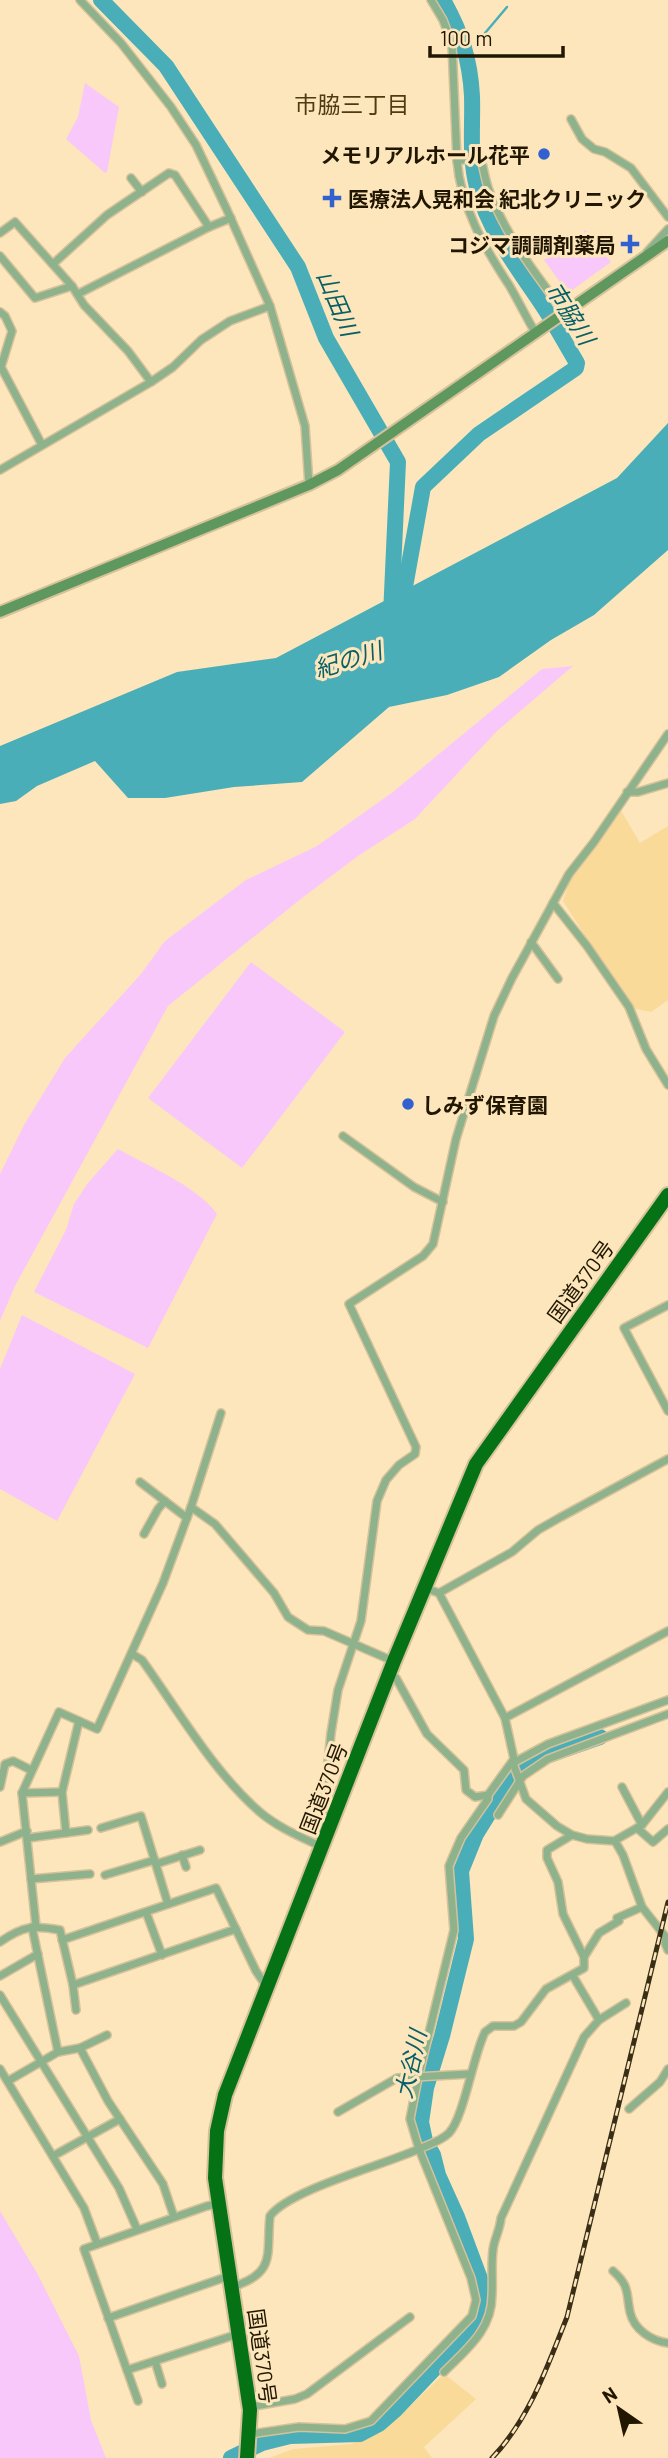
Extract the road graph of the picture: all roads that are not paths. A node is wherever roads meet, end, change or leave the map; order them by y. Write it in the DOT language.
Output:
graph roads {
  1 [pos="80,0"];
  2 [pos="432,0"];
  3 [pos="571,119"];
  4 [pos="457,161"];
  5 [pos="131,178"];
  6 [pos="142,192"];
  7 [pos="668,217"];
  8 [pos="231,218"];
  9 [pos="209,227"];
  10 [pos="668,229"];
  11 [pos="0,233"];
  12 [pos="668,242"];
  13 [pos="0,256"];
  14 [pos="53,264"];
  15 [pos="636,264"];
  16 [pos="72,286"];
  17 [pos="78,294"];
  18 [pos="270,306"];
  19 [pos="0,312"];
  20 [pos="564,312"];
  21 [pos="536,332"];
  22 [pos="151,382"];
  23 [pos="42,445"];
  24 [pos="0,470"];
  25 [pos="309,485"];
  26 [pos="0,612"];
  27 [pos="668,734"];
  28 [pos="668,782"];
  29 [pos="627,792"];
  30 [pos="553,903"];
  31 [pos="531,942"];
  32 [pos="558,979"];
  33 [pos="668,1085"];
  34 [pos="343,1136"];
  35 [pos="668,1195"];
  36 [pos="443,1202"];
  37 [pos="668,1305"];
  38 [pos="668,1411"];
  39 [pos="220,1413"];
  40 [pos="668,1459"];
  41 [pos="140,1482"];
  42 [pos="165,1501"];
  43 [pos="191,1507"];
  44 [pos="187,1518"];
  45 [pos="144,1534"];
  46 [pos="432,1590"];
  47 [pos="668,1631"];
  48 [pos="354,1644"];
  49 [pos="132,1654"];
  50 [pos="392,1668"];
  51 [pos="668,1700"];
  52 [pos="668,1714"];
  53 [pos="505,1718"];
  54 [pos="79,1721"];
  55 [pos="31,1770"];
  56 [pos="517,1772"];
  57 [pos="0,1787"];
  58 [pos="622,1787"];
  59 [pos="61,1792"];
  60 [pos="668,1792"];
  61 [pos="22,1793"];
  62 [pos="488,1795"];
  63 [pos="498,1815"];
  64 [pos="640,1826"];
  65 [pos="101,1828"];
  66 [pos="668,1829"];
  67 [pos="88,1830"];
  68 [pos="0,1831"];
  69 [pos="66,1833"];
  70 [pos="27,1834"];
  71 [pos="572,1835"];
  72 [pos="614,1841"];
  73 [pos="2,1842"];
  74 [pos="324,1843"];
  75 [pos="200,1850"];
  76 [pos="183,1856"];
  77 [pos="155,1862"];
  78 [pos="186,1867"];
  79 [pos="90,1874"];
  80 [pos="105,1875"];
  81 [pos="31,1879"];
  82 [pos="168,1904"];
  83 [pos="642,1907"];
  84 [pos="146,1912"];
  85 [pos="34,1926"];
  86 [pos="236,1929"];
  87 [pos="667,1939"];
  88 [pos="62,1940"];
  89 [pos="0,1942"];
  90 [pos="668,1950"];
  91 [pos="37,1954"];
  92 [pos="162,1955"];
  93 [pos="584,1957"];
  94 [pos="0,1976"];
  95 [pos="573,1976"];
  96 [pos="73,1985"];
  97 [pos="267,1986"];
  98 [pos="0,1995"];
  99 [pos="626,2003"];
  100 [pos="76,2010"];
  101 [pos="599,2020"];
  102 [pos="107,2035"];
  103 [pos="80,2048"];
  104 [pos="58,2052"];
  105 [pos="40,2062"];
  106 [pos="0,2069"];
  107 [pos="668,2069"];
  108 [pos="470,2074"];
  109 [pos="418,2078"];
  110 [pos="8,2081"];
  111 [pos="629,2109"];
  112 [pos="338,2112"];
  113 [pos="120,2119"];
  114 [pos="86,2138"];
  115 [pos="419,2149"];
  116 [pos="53,2156"];
  117 [pos="218,2204"];
  118 [pos="174,2217"];
  119 [pos="137,2229"];
  120 [pos="97,2243"];
  121 [pos="613,2271"];
  122 [pos="230,2282"];
  123 [pos="410,2317"];
  124 [pos="108,2318"];
  125 [pos="239,2334"];
  126 [pos="668,2343"];
  127 [pos="155,2361"];
  128 [pos="127,2370"];
  129 [pos="444,2372"];
  130 [pos="162,2384"];
  131 [pos="138,2401"];
  132 [pos="249,2407"];
  133 [pos="250,2438"];
  134 [pos="247,2458"];
  1 -- 8 [label="street"];
  2 -- 4 [label="street"];
  3 -- 7 [label="street"];
  4 -- 20 [label="street"];
  4 -- 21 [label="street"];
  5 -- 6 [label="street"];
  6 -- 9 [label="street"];
  6 -- 14 [label="street"];
  8 -- 9 [label="street"];
  8 -- 18 [label="street"];
  9 -- 17 [label="street"];
  10 -- 15 [label="street"];
  11 -- 14 [label="street"];
  12 -- 15 [label="street"];
  13 -- 16 [label="street"];
  14 -- 16 [label="street"];
  15 -- 20 [label="street"];
  16 -- 17 [label="street"];
  17 -- 22 [label="street"];
  18 -- 22 [label="street"];
  18 -- 25 [label="street"];
  19 -- 23 [label="street"];
  20 -- 21 [label="street"];
  21 -- 25 [label="street"];
  22 -- 23 [label="street"];
  23 -- 24 [label="street"];
  25 -- 26 [label="street"];
  27 -- 29 [label="street"];
  28 -- 29 [label="street"];
  29 -- 30 [label="street"];
  30 -- 31 [label="street"];
  30 -- 33 [label="street"];
  31 -- 32 [label="street"];
  31 -- 36 [label="street"];
  34 -- 36 [label="street"];
  35 -- 46 [label="highway, 国道370号"];
  36 -- 48 [label="street"];
  37 -- 38 [label="street"];
  39 -- 43 [label="street"];
  40 -- 46 [label="street"];
  41 -- 42 [label="street"];
  42 -- 44 [label="street"];
  42 -- 45 [label="street"];
  43 -- 44 [label="street"];
  43 -- 48 [label="street"];
  44 -- 49 [label="street"];
  46 -- 50 [label="highway, 国道370号"];
  46 -- 53 [label="street"];
  47 -- 53 [label="street"];
  48 -- 50 [label="street"];
  48 -- 74 [label="street"];
  49 -- 54 [label="street"];
  49 -- 74 [label="street"];
  50 -- 62 [label="street"];
  50 -- 74 [label="highway, 国道370号"];
  51 -- 56 [label="street"];
  52 -- 56 [label="street"];
  53 -- 56 [label="street"];
  54 -- 55 [label="street"];
  54 -- 59 [label="street"];
  55 -- 57 [label="street"];
  55 -- 61 [label="street"];
  56 -- 62 [label="street"];
  56 -- 63 [label="street"];
  56 -- 71 [label="street"];
  58 -- 64 [label="street"];
  59 -- 61 [label="street"];
  59 -- 69 [label="street"];
  60 -- 64 [label="street"];
  61 -- 70 [label="street"];
  62 -- 109 [label="street"];
  64 -- 66 [label="street"];
  64 -- 72 [label="street"];
  65 -- 77 [label="street"];
  67 -- 69 [label="street"];
  68 -- 73 [label="street"];
  69 -- 70 [label="street"];
  70 -- 73 [label="street"];
  70 -- 81 [label="street"];
  71 -- 72 [label="street"];
  71 -- 93 [label="street"];
  72 -- 83 [label="street"];
  74 -- 97 [label="highway, 国道370号"];
  75 -- 76 [label="street"];
  76 -- 77 [label="street"];
  76 -- 78 [label="street"];
  77 -- 80 [label="street"];
  77 -- 82 [label="street"];
  79 -- 81 [label="street"];
  81 -- 85 [label="street"];
  82 -- 84 [label="street"];
  82 -- 86 [label="street"];
  83 -- 87 [label="street"];
  83 -- 93 [label="street"];
  84 -- 88 [label="street"];
  84 -- 92 [label="street"];
  85 -- 88 [label="street"];
  85 -- 89 [label="street"];
  85 -- 91 [label="street"];
  86 -- 92 [label="street"];
  86 -- 97 [label="street"];
  87 -- 90 [label="street"];
  88 -- 96 [label="street"];
  91 -- 94 [label="street"];
  91 -- 104 [label="street"];
  92 -- 96 [label="street"];
  93 -- 95 [label="street"];
  95 -- 101 [label="street"];
  95 -- 108 [label="street"];
  96 -- 100 [label="street"];
  97 -- 117 [label="highway, 国道370号"];
  98 -- 105 [label="street"];
  99 -- 101 [label="street"];
  101 -- 129 [label="street"];
  102 -- 103 [label="street"];
  103 -- 104 [label="street"];
  103 -- 113 [label="street"];
  104 -- 105 [label="street"];
  105 -- 110 [label="street"];
  105 -- 114 [label="street"];
  106 -- 110 [label="street"];
  107 -- 111 [label="street"];
  108 -- 109 [label="street"];
  108 -- 115 [label="street"];
  109 -- 112 [label="street"];
  109 -- 115 [label="street"];
  110 -- 116 [label="street"];
  113 -- 114 [label="street"];
  113 -- 118 [label="street"];
  114 -- 116 [label="street"];
  114 -- 119 [label="street"];
  115 -- 122 [label="street"];
  115 -- 133 [label="street"];
  116 -- 120 [label="street"];
  117 -- 118 [label="street"];
  117 -- 122 [label="highway, 国道370号"];
  118 -- 119 [label="street"];
  119 -- 120 [label="street"];
  120 -- 124 [label="street"];
  121 -- 126 [label="street"];
  122 -- 124 [label="street"];
  122 -- 125 [label="highway, 国道370号"];
  123 -- 132 [label="street"];
  124 -- 128 [label="street"];
  125 -- 127 [label="street"];
  125 -- 132 [label="highway, 国道370号"];
  127 -- 128 [label="street"];
  127 -- 130 [label="street"];
  128 -- 131 [label="street"];
  132 -- 133 [label="highway, 国道370号"];
  133 -- 134 [label="highway, 国道370号"];
}
